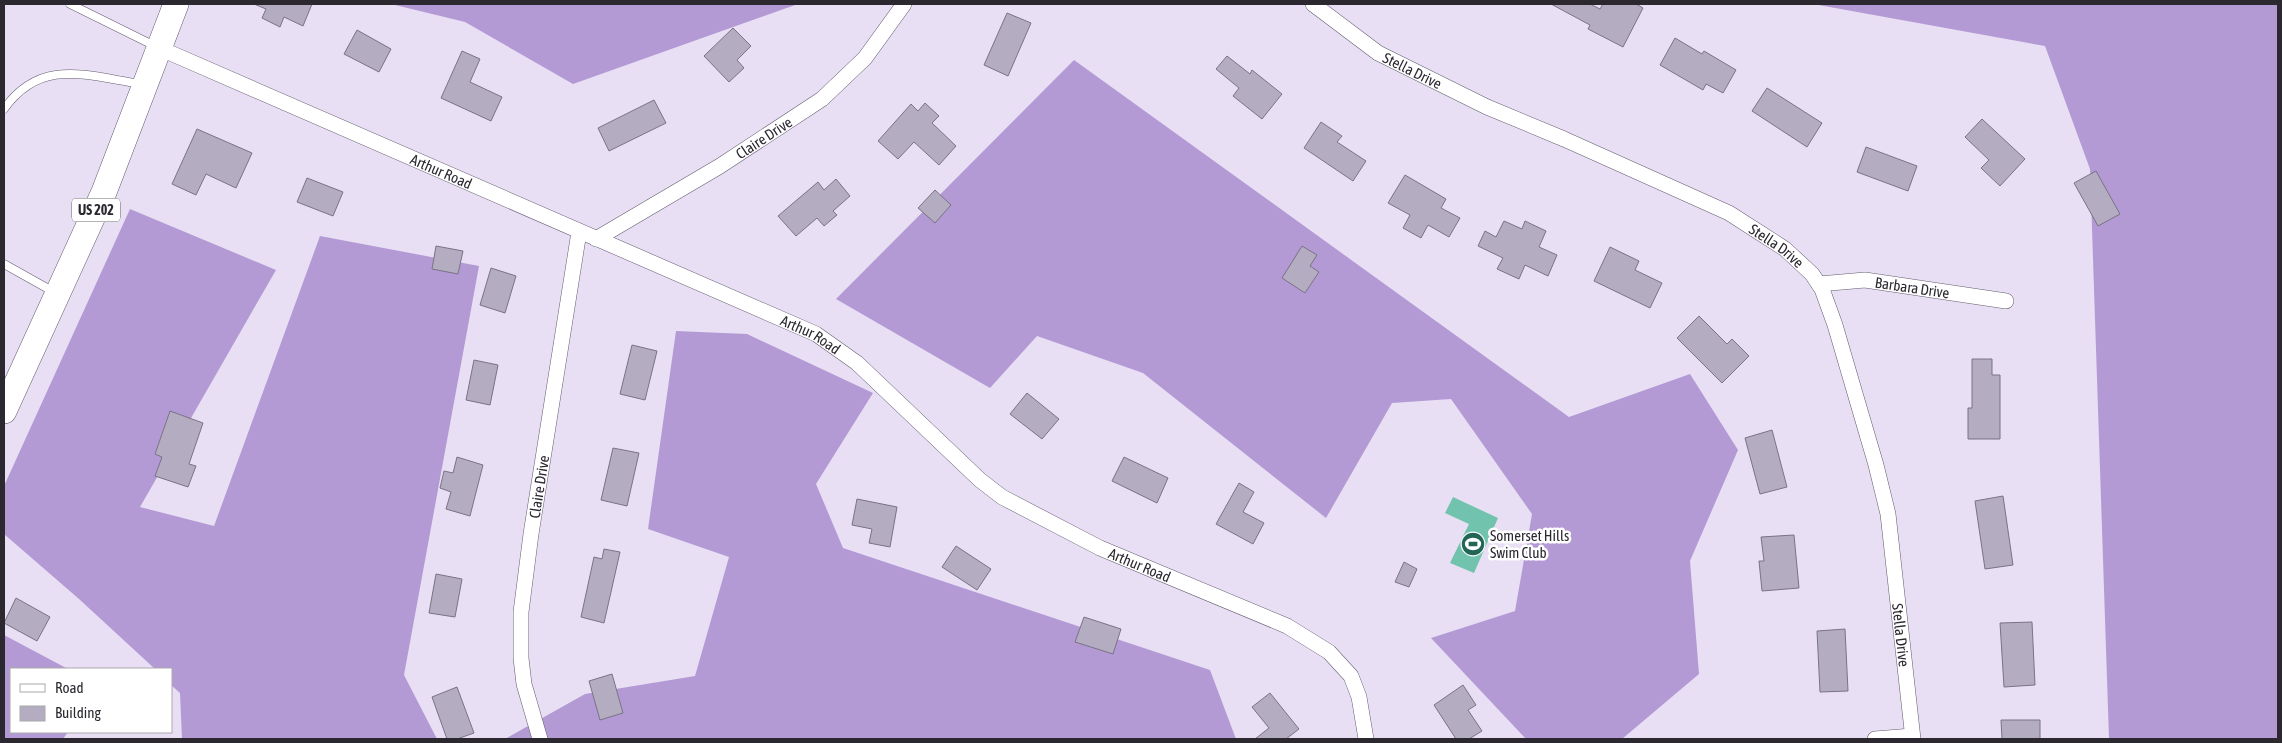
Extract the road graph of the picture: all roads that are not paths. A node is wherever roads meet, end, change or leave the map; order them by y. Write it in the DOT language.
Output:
graph roads {
  1 [pos="70,4"];
  2 [pos="176,4"];
  3 [pos="904,4"];
  4 [pos="1313,4"];
  5 [pos="160,48"];
  6 [pos="146,85"];
  7 [pos="4,109"];
  8 [pos="579,232"];
  9 [pos="596,240"];
  10 [pos="4,264"];
  11 [pos="1819,284"];
  12 [pos="58,294"];
  13 [pos="2006,301"];
  14 [pos="4,411"];
  15 [pos="1912,738"];
  16 [pos="540,739"];
  17 [pos="1366,739"];
  18 [pos="1875,739"];
  1 -- 5 [label="lane"];
  2 -- 5 [label="highway, US 202"];
  3 -- 9 [label="street, Claire Drive"];
  4 -- 11 [label="street, Stella Drive"];
  5 -- 6 [label="highway, US 202"];
  5 -- 8 [label="street, Arthur Road"];
  6 -- 7 [label="lane"];
  6 -- 12 [label="highway, US 202"];
  8 -- 9 [label="street, Arthur Road"];
  8 -- 16 [label="street, Claire Drive"];
  9 -- 17 [label="street, Arthur Road"];
  10 -- 12 [label="lane"];
  11 -- 13 [label="street, Barbara Drive"];
  11 -- 15 [label="street, Stella Drive"];
  12 -- 14 [label="highway, US 202"];
  15 -- 18 [label="street"];
}
